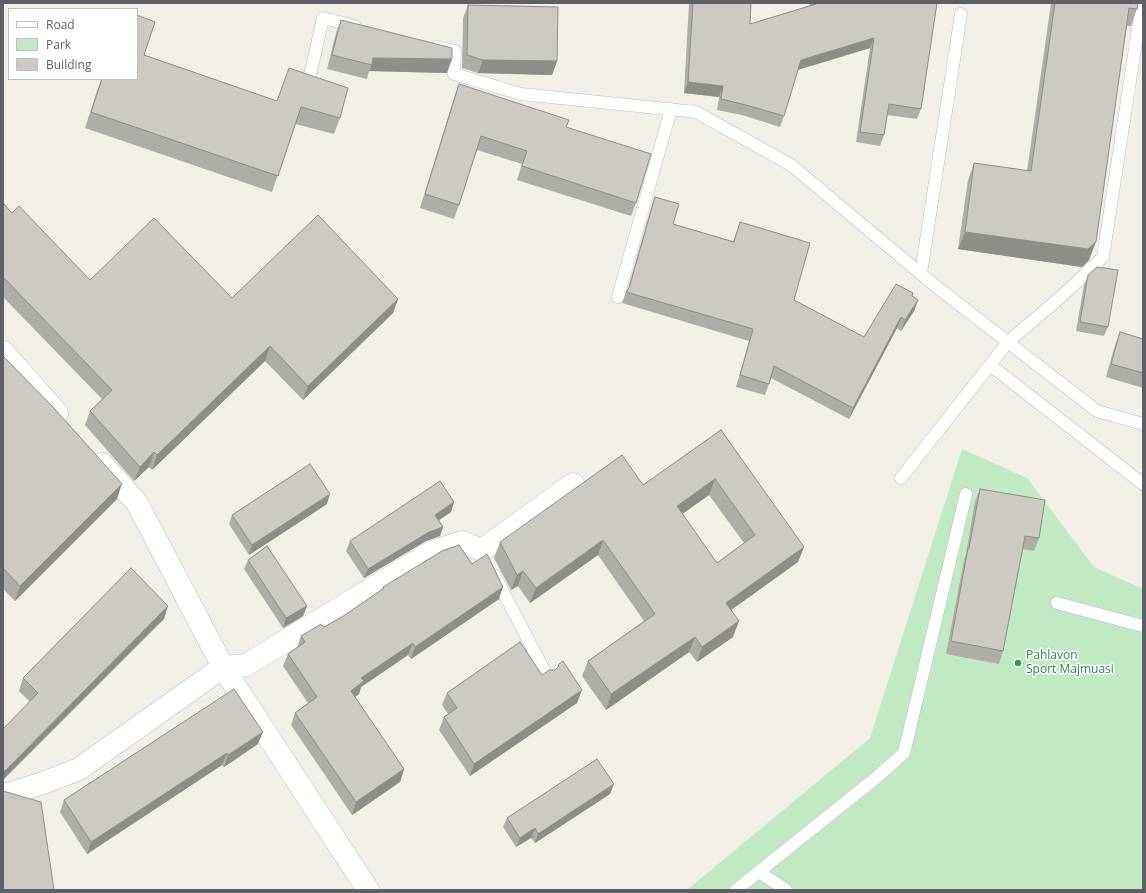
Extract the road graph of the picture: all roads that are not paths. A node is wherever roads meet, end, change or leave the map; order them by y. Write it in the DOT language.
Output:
graph roads {
  1 [pos="1142,3"];
  2 [pos="961,14"];
  3 [pos="367,29"];
  4 [pos="426,44"];
  5 [pos="310,76"];
  6 [pos="671,109"];
  7 [pos="921,273"];
  8 [pos="618,297"];
  9 [pos="1008,342"];
  10 [pos="3,352"];
  11 [pos="990,364"];
  12 [pos="1143,424"];
  13 [pos="70,428"];
  14 [pos="91,451"];
  15 [pos="901,478"];
  16 [pos="573,484"];
  17 [pos="1143,484"];
  18 [pos="966,494"];
  19 [pos="486,557"];
  20 [pos="1057,603"];
  21 [pos="1143,626"];
  22 [pos="223,667"];
  23 [pos="547,676"];
  24 [pos="3,794"];
  25 [pos="759,872"];
  26 [pos="368,890"];
  27 [pos="736,890"];
  28 [pos="786,890"];
  1 -- 9 [label="lane"];
  2 -- 7 [label="lane"];
  3 -- 5 [label="lane"];
  4 -- 6 [label="lane"];
  6 -- 7 [label="lane"];
  6 -- 8 [label="lane"];
  7 -- 9 [label="lane"];
  9 -- 11 [label="lane"];
  9 -- 12 [label="lane"];
  10 -- 13 [label="street"];
  11 -- 15 [label="lane"];
  11 -- 17 [label="lane"];
  14 -- 22 [label="street"];
  16 -- 19 [label="street"];
  18 -- 25 [label="lane"];
  19 -- 22 [label="street"];
  19 -- 23 [label="lane"];
  20 -- 21 [label="lane"];
  22 -- 24 [label="street"];
  22 -- 26 [label="street"];
  25 -- 27 [label="lane"];
  25 -- 28 [label="lane"];
}
